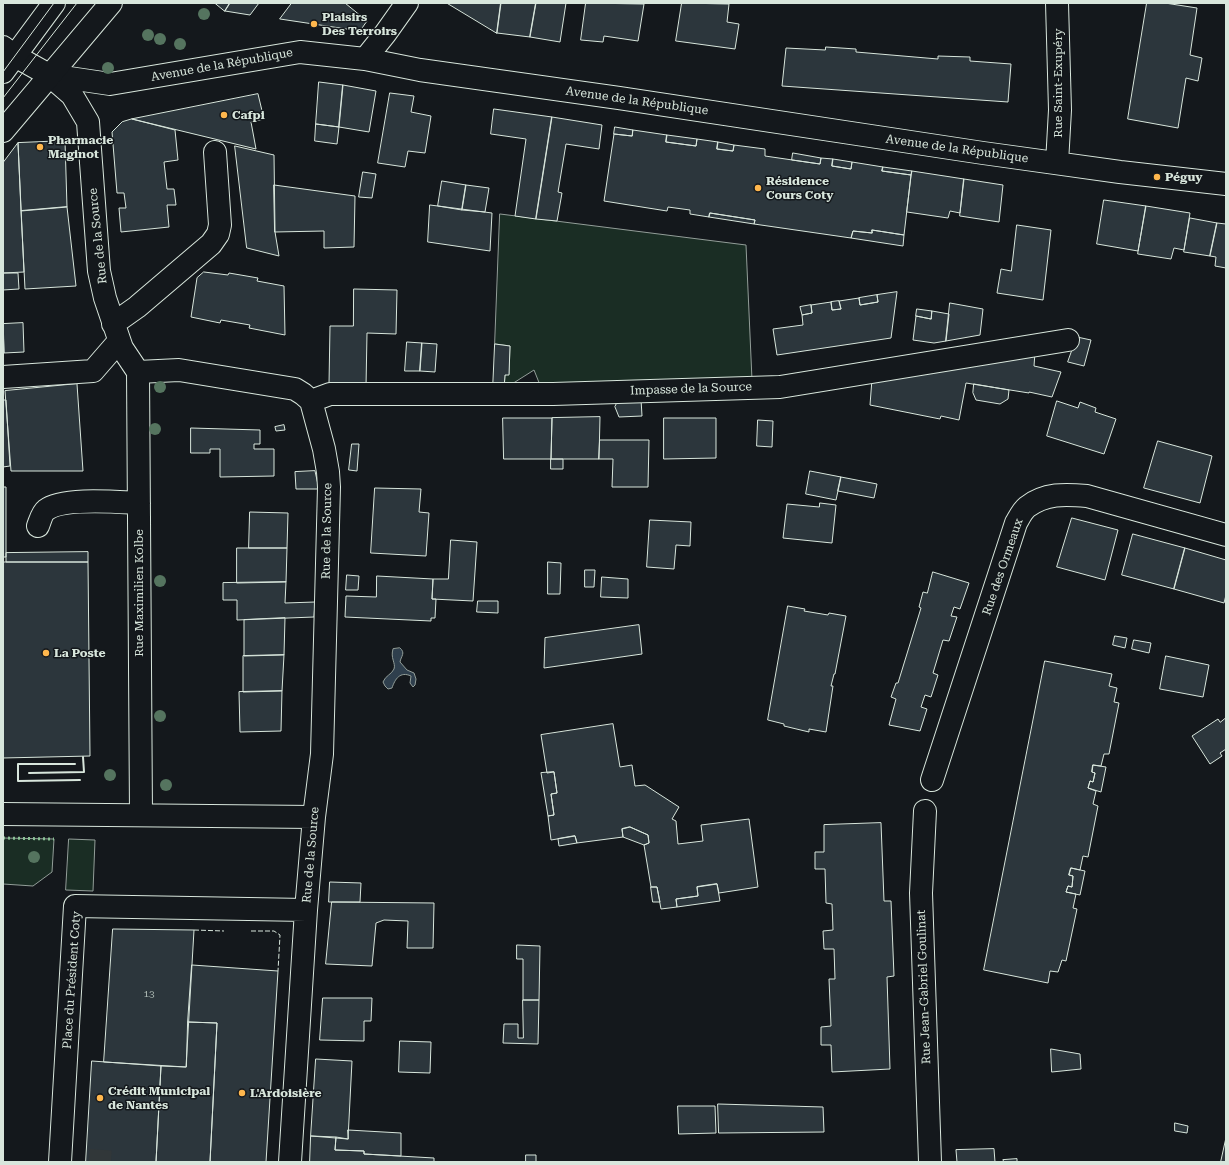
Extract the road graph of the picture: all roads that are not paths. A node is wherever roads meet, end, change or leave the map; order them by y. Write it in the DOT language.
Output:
graph roads {
  1 [pos="54,3"];
  2 [pos="111,3"];
  3 [pos="407,3"];
  4 [pos="1057,3"];
  5 [pos="7,58"];
  6 [pos="365,58"];
  7 [pos="49,75"];
  8 [pos="3,131"];
  9 [pos="215,152"];
  10 [pos="1057,163"];
  11 [pos="1226,184"];
  12 [pos="116,333"];
  13 [pos="1068,340"];
  14 [pos="138,372"];
  15 [pos="3,377"];
  16 [pos="311,400"];
  17 [pos="138,502"];
  18 [pos="38,526"];
  19 [pos="1226,535"];
  20 [pos="932,780"];
  21 [pos="925,811"];
  22 [pos="3,814"];
  23 [pos="141,814"];
  24 [pos="314,817"];
  25 [pos="306,910"];
  26 [pos="60,1162"];
  27 [pos="290,1162"];
  28 [pos="930,1162"];
  1 -- 5 [label="street"];
  2 -- 7 [label="street"];
  3 -- 6 [label="street"];
  4 -- 10 [label="street, Rue Saint-Exupéry"];
  5 -- 7 [label="street"];
  6 -- 7 [label="street, Avenue de la République"];
  6 -- 10 [label="street, Avenue de la République"];
  7 -- 8 [label="street"];
  7 -- 12 [label="street, Rue de la Source"];
  9 -- 12 [label="street"];
  10 -- 11 [label="street, Avenue de la République"];
  12 -- 14 [label="street, Rue de la Source"];
  12 -- 15 [label="street"];
  13 -- 16 [label="street, Impasse de la Source"];
  14 -- 16 [label="street"];
  14 -- 17 [label="street, Rue Maximilien Kolbe"];
  16 -- 24 [label="street, Rue de la Source"];
  17 -- 18 [label="street"];
  17 -- 23 [label="street, Rue Maximilien Kolbe"];
  19 -- 20 [label="street, Rue des Ormeaux"];
  21 -- 28 [label="street, Rue Jean-Gabriel Goulinat"];
  22 -- 23 [label="street"];
  23 -- 24 [label="street"];
  24 -- 25 [label="street, Rue de la Source"];
  25 -- 26 [label="street, Place du Président Coty"];
  25 -- 27 [label="street, Rue de la Source"];
}
